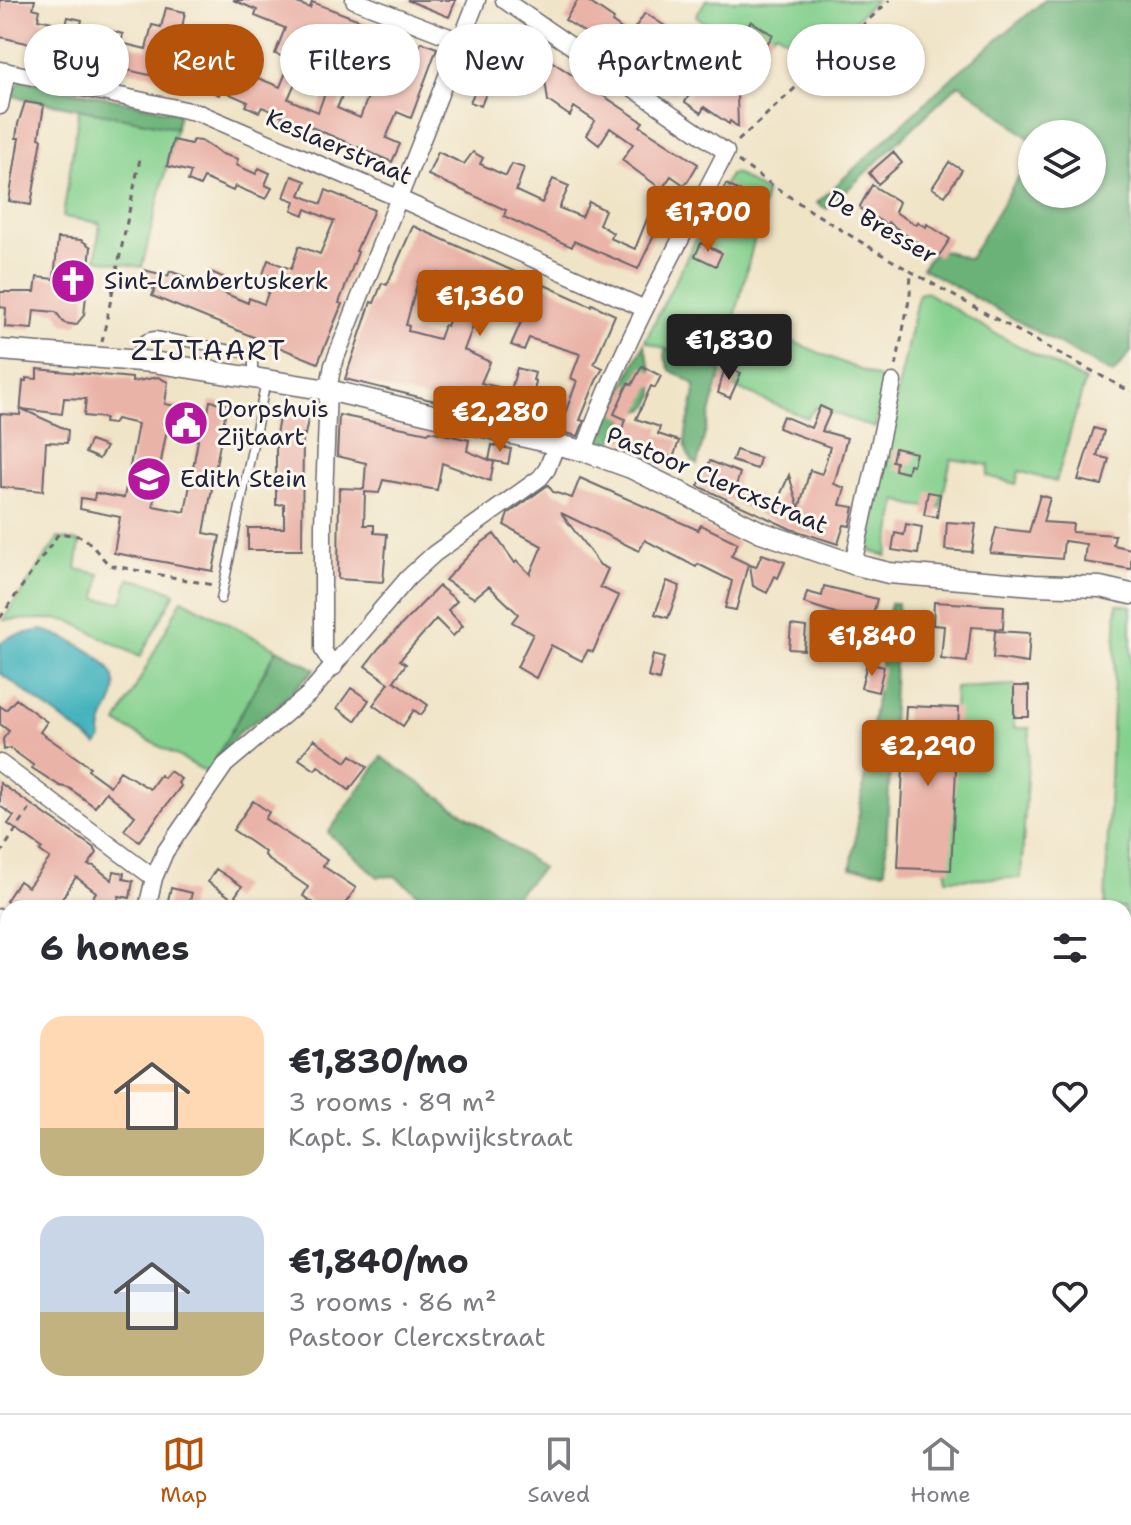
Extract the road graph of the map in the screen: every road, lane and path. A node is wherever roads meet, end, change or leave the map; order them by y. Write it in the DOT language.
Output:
graph roads {
  1 [pos="354,0"];
  2 [pos="477,0"];
  3 [pos="504,0"];
  4 [pos="890,0"];
  5 [pos="467,24"];
  6 [pos="436,32"];
  7 [pos="3,70"];
  8 [pos="438,96"];
  9 [pos="0,106"];
  10 [pos="726,152"];
  11 [pos="141,154"];
  12 [pos="398,198"];
  13 [pos="911,271"];
  14 [pos="645,309"];
  15 [pos="0,350"];
  16 [pos="99,358"];
  17 [pos="260,379"];
  18 [pos="893,382"];
  19 [pos="328,390"];
  20 [pos="1131,392"];
  21 [pos="557,443"];
  22 [pos="584,451"];
  23 [pos="853,564"];
  24 [pos="223,587"];
  25 [pos="1131,594"];
  26 [pos="221,599"];
  27 [pos="0,618"];
  28 [pos="334,667"];
  29 [pos="0,763"];
  30 [pos="40,794"];
  31 [pos="0,854"];
  32 [pos="154,878"];
  33 [pos="149,900"];
  1 -- 6 [label="street"];
  2 -- 5 [label="street"];
  3 -- 10 [label="street"];
  4 -- 10 [label="path"];
  7 -- 9 [label="street"];
  7 -- 12 [label="street, Keslaerstraat"];
  8 -- 12 [label="street"];
  10 -- 13 [label="path, De Bresser"];
  10 -- 14 [label="street"];
  11 -- 16 [label="path"];
  12 -- 14 [label="street, Keslaerstraat"];
  12 -- 19 [label="street"];
  13 -- 18 [label="path"];
  13 -- 20 [label="path, De Bresser"];
  14 -- 22 [label="street"];
  15 -- 16 [label="street, Pastoor Clercxstraat"];
  16 -- 17 [label="street, Pastoor Clercxstraat"];
  17 -- 19 [label="street, Pastoor Clercxstraat"];
  17 -- 24 [label="lane"];
  18 -- 23 [label="street"];
  19 -- 21 [label="street, Pastoor Clercxstraat"];
  19 -- 28 [label="street"];
  21 -- 22 [label="street, Pastoor Clercxstraat"];
  21 -- 28 [label="street"];
  22 -- 23 [label="street, Pastoor Clercxstraat"];
  23 -- 25 [label="street, Pastoor Clercxstraat"];
  24 -- 26 [label="lane"];
  24 -- 27 [label="path"];
  28 -- 32 [label="street"];
  29 -- 30 [label="street"];
  30 -- 31 [label="path"];
  30 -- 32 [label="street"];
  32 -- 33 [label="street"];
}
